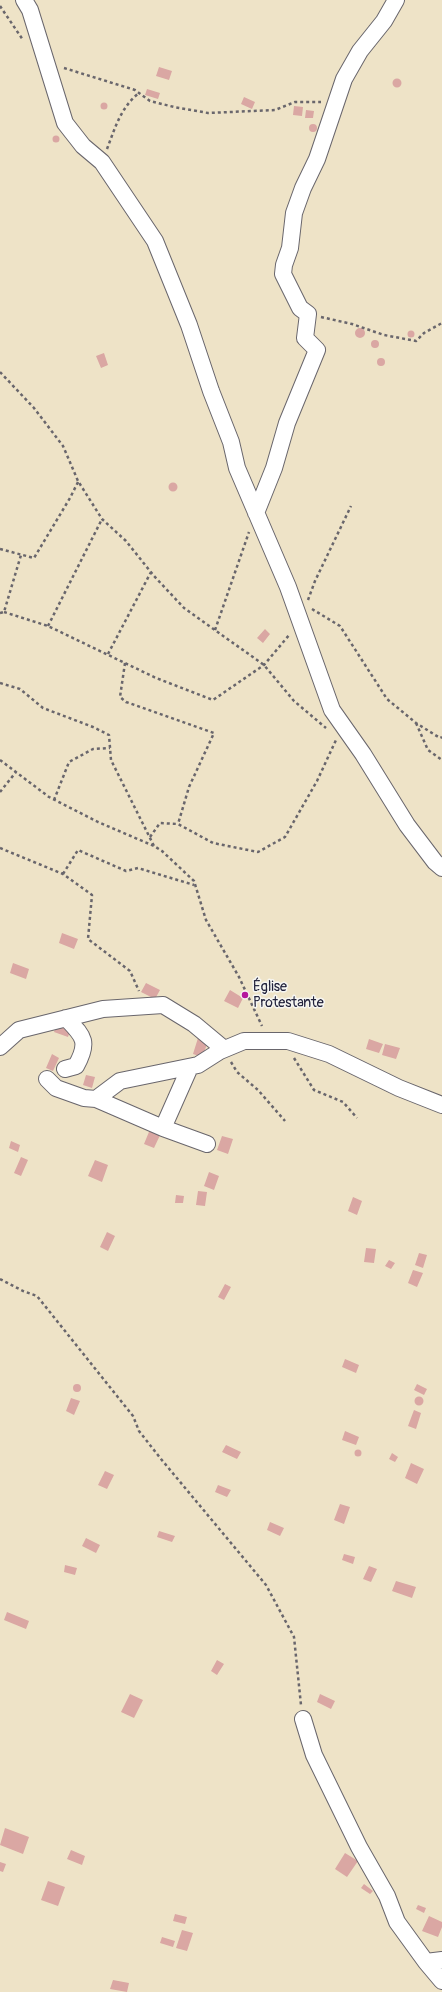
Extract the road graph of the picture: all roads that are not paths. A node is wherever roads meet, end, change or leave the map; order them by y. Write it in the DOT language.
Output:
graph roads {
  1 [pos="24,0"];
  2 [pos="396,0"];
  3 [pos="256,513"];
  4 [pos="442,868"];
  5 [pos="66,1018"];
  6 [pos="0,1047"];
  7 [pos="224,1049"];
  8 [pos="190,1067"];
  9 [pos="65,1069"];
  10 [pos="47,1079"];
  11 [pos="96,1099"];
  12 [pos="442,1105"];
  13 [pos="163,1128"];
  14 [pos="207,1144"];
  15 [pos="303,1719"];
  16 [pos="442,1960"];
  17 [pos="426,1962"];
  18 [pos="442,1980"];
  1 -- 3 [label="street"];
  2 -- 3 [label="street"];
  3 -- 4 [label="street"];
  5 -- 6 [label="street"];
  5 -- 7 [label="street"];
  5 -- 9 [label="street"];
  7 -- 8 [label="street"];
  7 -- 12 [label="street"];
  8 -- 11 [label="street"];
  8 -- 13 [label="street"];
  10 -- 11 [label="street"];
  11 -- 13 [label="street"];
  13 -- 14 [label="street"];
  15 -- 17 [label="street"];
  16 -- 17 [label="street"];
  17 -- 18 [label="street"];
}
